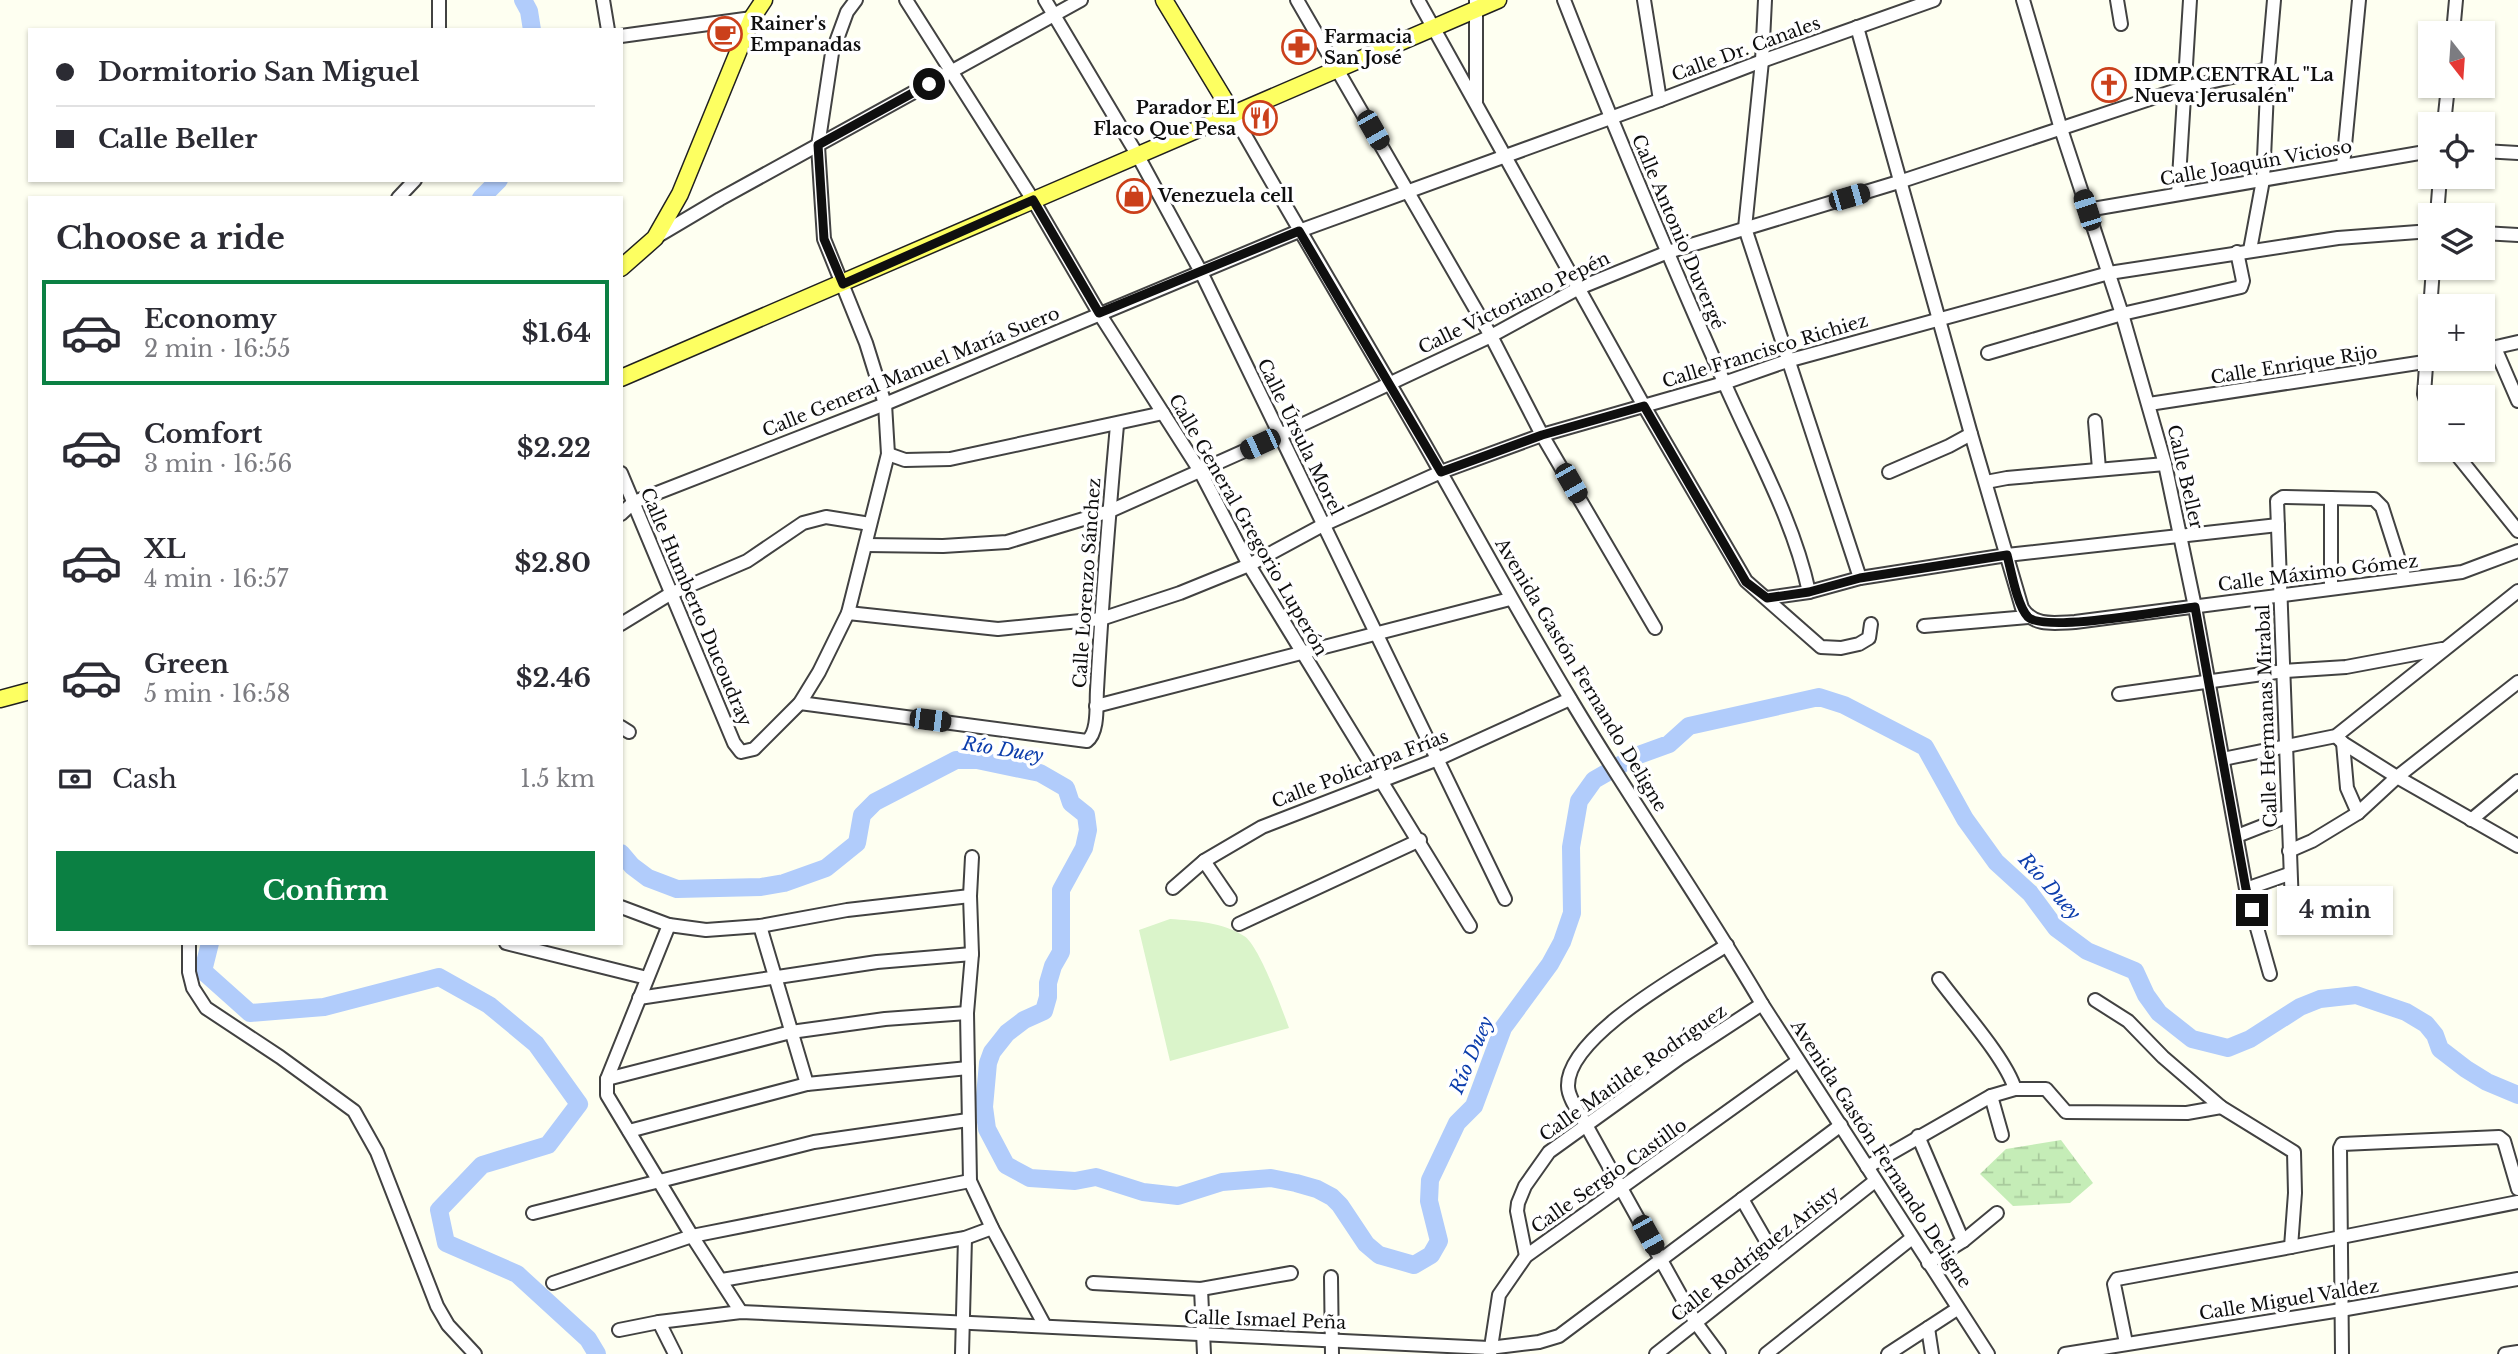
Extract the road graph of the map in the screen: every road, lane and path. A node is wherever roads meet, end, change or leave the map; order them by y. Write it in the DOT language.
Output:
graph roads {
  1 [pos="439,0"];
  2 [pos="603,0"];
  3 [pos="764,0"];
  4 [pos="856,0"];
  5 [pos="906,0"];
  6 [pos="1045,0"];
  7 [pos="1081,0"];
  8 [pos="1164,0"];
  9 [pos="1297,0"];
  10 [pos="1418,0"];
  11 [pos="1498,0"];
  12 [pos="1564,0"];
  13 [pos="1644,0"];
  14 [pos="1765,0"];
  15 [pos="1934,0"];
  16 [pos="2022,0"];
  17 [pos="2118,0"];
  18 [pos="2190,0"];
  19 [pos="2274,0"];
  20 [pos="2359,0"];
  21 [pos="2456,0"];
  22 [pos="1476,5"];
  23 [pos="1055,14"];
  24 [pos="752,18"];
  25 [pos="2454,21"];
  26 [pos="2121,24"];
  27 [pos="1857,27"];
  28 [pos="439,28"];
  29 [pos="607,28"];
  30 [pos="1434,28"];
  31 [pos="623,36"];
  32 [pos="1762,61"];
  33 [pos="1338,69"];
  34 [pos="2268,69"];
  35 [pos="951,72"];
  36 [pos="2183,88"];
  37 [pos="1660,100"];
  38 [pos="1476,103"];
  39 [pos="1233,114"];
  40 [pos="1610,117"];
  41 [pos="2061,129"];
  42 [pos="818,145"];
  43 [pos="2495,152"];
  44 [pos="2418,153"];
  45 [pos="2518,153"];
  46 [pos="1504,155"];
  47 [pos="1138,156"];
  48 [pos="2343,166"];
  49 [pos="2263,180"];
  50 [pos="1902,181"];
  51 [pos="413,182"];
  52 [pos="1408,191"];
  53 [pos="2178,194"];
  54 [pos="400,196"];
  55 [pos="1033,200"];
  56 [pos="2087,210"];
  57 [pos="1745,228"];
  58 [pos="1299,231"];
  59 [pos="2418,232"];
  60 [pos="2495,233"];
  61 [pos="2518,234"];
  62 [pos="655,238"];
  63 [pos="2244,251"];
  64 [pos="1668,252"];
  65 [pos="623,266"];
  66 [pos="1201,272"];
  67 [pos="2109,273"];
  68 [pos="843,284"];
  69 [pos="1579,288"];
  70 [pos="1099,313"];
  71 [pos="2122,314"];
  72 [pos="1939,319"];
  73 [pos="1491,336"];
  74 [pos="2518,342"];
  75 [pos="2495,348"];
  76 [pos="1988,353"];
  77 [pos="2495,360"];
  78 [pos="1787,361"];
  79 [pos="2418,364"];
  80 [pos="623,377"];
  81 [pos="1389,383"];
  82 [pos="1724,383"];
  83 [pos="2518,401"];
  84 [pos="885,404"];
  85 [pos="2149,404"];
  86 [pos="1644,406"];
  87 [pos="1163,413"];
  88 [pos="2095,421"];
  89 [pos="1117,425"];
  90 [pos="1280,435"];
  91 [pos="1542,435"];
  92 [pos="1970,435"];
  93 [pos="888,454"];
  94 [pos="2463,462"];
  95 [pos="2165,464"];
  96 [pos="2099,470"];
  97 [pos="1200,471"];
  98 [pos="1441,472"];
  99 [pos="1889,472"];
  100 [pos="623,477"];
  101 [pos="1986,482"];
  102 [pos="2331,499"];
  103 [pos="634,502"];
  104 [pos="1110,511"];
  105 [pos="623,512"];
  106 [pos="870,524"];
  107 [pos="1323,525"];
  108 [pos="2278,525"];
  109 [pos="2518,531"];
  110 [pos="2181,536"];
  111 [pos="866,545"];
  112 [pos="2518,551"];
  113 [pos="2007,555"];
  114 [pos="1249,565"];
  115 [pos="1860,578"];
  116 [pos="2405,579"];
  117 [pos="2331,588"];
  118 [pos="2518,591"];
  119 [pos="1809,592"];
  120 [pos="670,594"];
  121 [pos="2280,596"];
  122 [pos="1767,598"];
  123 [pos="1510,599"];
  124 [pos="2195,607"];
  125 [pos="848,613"];
  126 [pos="1101,619"];
  127 [pos="2032,619"];
  128 [pos="623,623"];
  129 [pos="1871,624"];
  130 [pos="1924,626"];
  131 [pos="1655,628"];
  132 [pos="1376,634"];
  133 [pos="2446,648"];
  134 [pos="1303,652"];
  135 [pos="2284,671"];
  136 [pos="2208,681"];
  137 [pos="2518,682"];
  138 [pos="28,692"];
  139 [pos="2119,694"];
  140 [pos="0,699"];
  141 [pos="1570,699"];
  142 [pos="800,703"];
  143 [pos="1096,706"];
  144 [pos="2339,739"];
  145 [pos="2285,747"];
  146 [pos="1438,759"];
  147 [pos="2223,760"];
  148 [pos="2397,778"];
  149 [pos="1382,780"];
  150 [pos="2518,781"];
  151 [pos="2358,813"];
  152 [pos="2288,816"];
  153 [pos="2471,820"];
  154 [pos="2237,836"];
  155 [pos="1420,841"];
  156 [pos="2518,846"];
  157 [pos="2289,851"];
  158 [pos="972,857"];
  159 [pos="1204,861"];
  160 [pos="2290,874"];
  161 [pos="1172,888"];
  162 [pos="2246,889"];
  163 [pos="970,895"];
  164 [pos="1230,899"];
  165 [pos="1506,899"];
  166 [pos="2292,906"];
  167 [pos="623,909"];
  168 [pos="668,925"];
  169 [pos="1239,925"];
  170 [pos="760,926"];
  171 [pos="1470,926"];
  172 [pos="189,945"];
  173 [pos="514,945"];
  174 [pos="1727,945"];
  175 [pos="972,954"];
  176 [pos="2270,974"];
  177 [pos="647,978"];
  178 [pos="775,978"];
  179 [pos="1939,979"];
  180 [pos="639,998"];
  181 [pos="2095,1000"];
  182 [pos="1762,1004"];
  183 [pos="967,1013"];
  184 [pos="791,1032"];
  185 [pos="1798,1061"];
  186 [pos="968,1068"];
  187 [pos="607,1079"];
  188 [pos="807,1084"];
  189 [pos="2015,1089"];
  190 [pos="1991,1097"];
  191 [pos="2221,1107"];
  192 [pos="968,1120"];
  193 [pos="1586,1125"];
  194 [pos="1841,1125"];
  195 [pos="629,1131"];
  196 [pos="2002,1135"];
  197 [pos="1918,1136"];
  198 [pos="1867,1167"];
  199 [pos="970,1181"];
  200 [pos="1875,1181"];
  201 [pos="659,1182"];
  202 [pos="1623,1189"];
  203 [pos="2518,1189"];
  204 [pos="1742,1199"];
  205 [pos="2518,1202"];
  206 [pos="533,1213"];
  207 [pos="1997,1213"];
  208 [pos="992,1228"];
  209 [pos="692,1236"];
  210 [pos="965,1238"];
  211 [pos="1912,1238"];
  212 [pos="2340,1238"];
  213 [pos="1963,1241"];
  214 [pos="2291,1247"];
  215 [pos="1527,1256"];
  216 [pos="1661,1258"];
  217 [pos="1776,1258"];
  218 [pos="1928,1263"];
  219 [pos="1291,1273"];
  220 [pos="1331,1277"];
  221 [pos="2518,1279"];
  222 [pos="722,1280"];
  223 [pos="553,1283"];
  224 [pos="1093,1283"];
  225 [pos="1200,1289"];
  226 [pos="1957,1309"];
  227 [pos="2341,1310"];
  228 [pos="741,1312"];
  229 [pos="659,1322"];
  230 [pos="963,1322"];
  231 [pos="1696,1323"];
  232 [pos="1045,1326"];
  233 [pos="1928,1328"];
  234 [pos="619,1330"];
  235 [pos="1203,1336"];
  236 [pos="1332,1340"];
  237 [pos="2126,1343"];
  238 [pos="1489,1351"];
  239 [pos="2518,1352"];
  240 [pos="475,1354"];
  241 [pos="675,1354"];
  242 [pos="962,1354"];
  243 [pos="1204,1354"];
  244 [pos="1332,1354"];
  245 [pos="1656,1354"];
  246 [pos="1718,1354"];
  247 [pos="1766,1354"];
  248 [pos="1888,1354"];
  249 [pos="1932,1354"];
  250 [pos="1988,1354"];
  251 [pos="2065,1354"];
  252 [pos="2342,1354"];
  253 [pos="2505,1354"];
  1 -- 28 [label="street"];
  2 -- 29 [label="street"];
  3 -- 24 [label="main road"];
  4 -- 42 [label="street"];
  5 -- 35 [label="street, Calle General Gregorio Luperón"];
  6 -- 23 [label="street, Calle Úrsula Morel"];
  7 -- 23 [label="street"];
  8 -- 39 [label="main road, Avenida Gastón Fernando Deligne"];
  9 -- 33 [label="street"];
  10 -- 30 [label="street"];
  11 -- 22 [label="main road"];
  12 -- 40 [label="street, Calle Antonio Duvergé"];
  13 -- 37 [label="street"];
  14 -- 32 [label="street"];
  15 -- 27 [label="street, Calle Dr. Canales"];
  16 -- 41 [label="street, Calle Beller"];
  17 -- 26 [label="street"];
  18 -- 36 [label="street"];
  19 -- 34 [label="street"];
  20 -- 48 [label="street"];
  21 -- 25 [label="street"];
  22 -- 30 [label="main road"];
  22 -- 38 [label="street"];
  23 -- 35 [label="street"];
  23 -- 47 [label="street, Calle Úrsula Morel"];
  24 -- 31 [label="street"];
  24 -- 62 [label="main road"];
  27 -- 32 [label="street, Calle Dr. Canales"];
  27 -- 50 [label="street"];
  30 -- 33 [label="main road"];
  30 -- 38 [label="street"];
  32 -- 37 [label="street, Calle Dr. Canales"];
  32 -- 57 [label="street"];
  33 -- 39 [label="main road"];
  33 -- 52 [label="street"];
  34 -- 36 [label="street, Calle Victoriano Pepén"];
  34 -- 49 [label="street"];
  35 -- 42 [label="street"];
  35 -- 55 [label="street, Calle General Gregorio Luperón"];
  36 -- 41 [label="street, Calle Victoriano Pepén"];
  36 -- 53 [label="street"];
  37 -- 40 [label="street, Calle Dr. Canales"];
  38 -- 46 [label="street"];
  39 -- 47 [label="main road"];
  39 -- 58 [label="street, Avenida Gastón Fernando Deligne"];
  40 -- 46 [label="street, Calle General Manuel María Suero"];
  40 -- 64 [label="street, Calle Antonio Duvergé"];
  41 -- 50 [label="street, Calle Victoriano Pepén"];
  41 -- 56 [label="street, Calle Beller"];
  42 -- 62 [label="street"];
  42 -- 68 [label="street"];
  43 -- 45 [label="street"];
  44 -- 48 [label="street, Calle Joaquín Vicioso"];
  46 -- 52 [label="street, Calle General Manuel María Suero"];
  46 -- 69 [label="street"];
  47 -- 55 [label="main road"];
  47 -- 66 [label="street, Calle Úrsula Morel"];
  48 -- 49 [label="street, Calle Joaquín Vicioso"];
  49 -- 53 [label="street, Calle Joaquín Vicioso"];
  49 -- 63 [label="street"];
  50 -- 57 [label="street, Calle Victoriano Pepén"];
  50 -- 72 [label="street"];
  51 -- 54 [label="street"];
  52 -- 58 [label="street, Calle General Manuel María Suero"];
  52 -- 73 [label="street"];
  53 -- 56 [label="street, Calle Joaquín Vicioso"];
  55 -- 68 [label="main road"];
  55 -- 70 [label="street, Calle General Gregorio Luperón"];
  56 -- 67 [label="street, Calle Beller"];
  57 -- 64 [label="street, Calle Victoriano Pepén"];
  57 -- 78 [label="street"];
  58 -- 66 [label="street, Calle General Manuel María Suero"];
  58 -- 81 [label="street, Avenida Gastón Fernando Deligne"];
  59 -- 63 [label="street, Calle Francisco Richiez"];
  60 -- 61 [label="street"];
  62 -- 65 [label="main road"];
  63 -- 67 [label="street, Calle Francisco Richiez"];
  63 -- 71 [label="street"];
  64 -- 69 [label="street, Calle Victoriano Pepén"];
  64 -- 82 [label="street, Calle Antonio Duvergé"];
  66 -- 70 [label="street, Calle General Manuel María Suero"];
  66 -- 90 [label="street, Calle Úrsula Morel"];
  67 -- 71 [label="street, Calle Beller"];
  67 -- 72 [label="street, Calle Francisco Richiez"];
  68 -- 80 [label="main road"];
  68 -- 84 [label="street"];
  69 -- 73 [label="street, Calle Victoriano Pepén"];
  69 -- 86 [label="street"];
  70 -- 84 [label="street, Calle General Manuel María Suero"];
  70 -- 87 [label="street, Calle General Gregorio Luperón"];
  71 -- 76 [label="street"];
  71 -- 85 [label="street, Calle Beller"];
  72 -- 78 [label="street, Calle Francisco Richiez"];
  72 -- 92 [label="street"];
  73 -- 81 [label="street, Calle Victoriano Pepén"];
  73 -- 91 [label="street"];
  74 -- 75 [label="street"];
  77 -- 83 [label="street"];
  78 -- 82 [label="street, Calle Francisco Richiez"];
  78 -- 115 [label="street"];
  79 -- 85 [label="street, Calle Enrique Rijo"];
  81 -- 90 [label="street, Calle Victoriano Pepén"];
  81 -- 98 [label="street, Avenida Gastón Fernando Deligne"];
  82 -- 86 [label="street, Calle Francisco Richiez"];
  82 -- 119 [label="street, Calle Antonio Duvergé"];
  84 -- 93 [label="street"];
  84 -- 103 [label="street, Calle General Manuel María Suero"];
  85 -- 95 [label="street, Calle Beller"];
  86 -- 91 [label="street, Calle Francisco Richiez"];
  86 -- 122 [label="street"];
  87 -- 89 [label="street"];
  87 -- 97 [label="street, Calle General Gregorio Luperón"];
  88 -- 96 [label="street"];
  89 -- 93 [label="street"];
  89 -- 104 [label="street, Calle Lorenzo Sánchez"];
  90 -- 97 [label="street, Calle Victoriano Pepén"];
  90 -- 107 [label="street, Calle Úrsula Morel"];
  91 -- 98 [label="street, Calle Francisco Richiez"];
  91 -- 131 [label="street"];
  92 -- 99 [label="street"];
  92 -- 101 [label="street"];
  93 -- 106 [label="street"];
  94 -- 109 [label="street"];
  95 -- 96 [label="street"];
  95 -- 110 [label="street, Calle Beller"];
  96 -- 101 [label="street"];
  97 -- 104 [label="street, Calle Victoriano Pepén"];
  97 -- 114 [label="street, Calle General Gregorio Luperón"];
  98 -- 107 [label="street, Calle Francisco Richiez"];
  98 -- 123 [label="street, Avenida Gastón Fernando Deligne"];
  100 -- 103 [label="street, Calle Humberto Ducoudray"];
  101 -- 113 [label="street"];
  102 -- 108 [label="street"];
  102 -- 116 [label="street"];
  102 -- 117 [label="street"];
  103 -- 105 [label="street, Calle General Manuel María Suero"];
  103 -- 120 [label="street, Calle Humberto Ducoudray"];
  104 -- 111 [label="street, Calle Victoriano Pepén"];
  104 -- 126 [label="street, Calle Lorenzo Sánchez"];
  106 -- 111 [label="street"];
  106 -- 120 [label="street"];
  107 -- 114 [label="street, Calle Francisco Richiez"];
  107 -- 132 [label="street, Calle Úrsula Morel"];
  108 -- 110 [label="street"];
  108 -- 121 [label="street, Calle Hermanas Mirabal"];
  110 -- 113 [label="street"];
  110 -- 124 [label="street, Calle Beller"];
  111 -- 125 [label="street"];
  112 -- 116 [label="street, Calle Máximo Gómez"];
  113 -- 115 [label="street"];
  113 -- 127 [label="street"];
  114 -- 126 [label="street, Calle Francisco Richiez"];
  114 -- 134 [label="street, Calle General Gregorio Luperón"];
  115 -- 119 [label="street"];
  116 -- 117 [label="street, Calle Máximo Gómez"];
  117 -- 121 [label="street, Calle Máximo Gómez"];
  118 -- 133 [label="street"];
  119 -- 122 [label="street"];
  120 -- 128 [label="street"];
  120 -- 142 [label="street, Calle Humberto Ducoudray"];
  121 -- 124 [label="street, Calle Máximo Gómez"];
  121 -- 135 [label="street, Calle Hermanas Mirabal"];
  122 -- 129 [label="street"];
  123 -- 132 [label="street"];
  123 -- 141 [label="street, Avenida Gastón Fernando Deligne"];
  124 -- 127 [label="street, Calle Máximo Gómez"];
  124 -- 136 [label="street, Calle Beller"];
  125 -- 126 [label="street, Calle Francisco Richiez"];
  125 -- 142 [label="street"];
  126 -- 143 [label="street, Calle Lorenzo Sánchez"];
  127 -- 130 [label="street, Calle Máximo Gómez"];
  132 -- 134 [label="street"];
  132 -- 146 [label="street, Calle Úrsula Morel"];
  133 -- 135 [label="street"];
  133 -- 144 [label="street"];
  134 -- 143 [label="street"];
  134 -- 149 [label="street, Calle General Gregorio Luperón"];
  135 -- 136 [label="street"];
  135 -- 145 [label="street, Calle Hermanas Mirabal"];
  136 -- 139 [label="street"];
  136 -- 147 [label="street, Calle Beller"];
  137 -- 148 [label="street"];
  138 -- 140 [label="main road"];
  141 -- 146 [label="street, Calle Policarpa Frías"];
  141 -- 174 [label="street, Avenida Gastón Fernando Deligne"];
  142 -- 143 [label="street, Calle Lorenzo Sánchez"];
  144 -- 145 [label="street"];
  144 -- 148 [label="street"];
  144 -- 151 [label="street"];
  145 -- 147 [label="street"];
  145 -- 152 [label="street, Calle Hermanas Mirabal"];
  146 -- 149 [label="street, Calle Policarpa Frías"];
  146 -- 165 [label="street, Calle Úrsula Morel"];
  147 -- 154 [label="street, Calle Beller"];
  148 -- 151 [label="street"];
  148 -- 153 [label="street"];
  149 -- 155 [label="street, Calle General Gregorio Luperón"];
  149 -- 159 [label="street, Calle Policarpa Frías"];
  150 -- 153 [label="street"];
  151 -- 157 [label="street"];
  152 -- 154 [label="street"];
  152 -- 157 [label="street, Calle Hermanas Mirabal"];
  153 -- 156 [label="street"];
  154 -- 162 [label="street, Calle Beller"];
  155 -- 169 [label="street"];
  155 -- 171 [label="street, Calle General Gregorio Luperón"];
  157 -- 160 [label="street, Calle Hermanas Mirabal"];
  158 -- 163 [label="street"];
  159 -- 161 [label="street, Calle Policarpa Frías"];
  159 -- 164 [label="street"];
  160 -- 162 [label="street"];
  160 -- 166 [label="street, Calle Hermanas Mirabal"];
  162 -- 176 [label="street, Calle Beller"];
  163 -- 170 [label="street"];
  163 -- 175 [label="street"];
  167 -- 168 [label="street"];
  168 -- 170 [label="street"];
  168 -- 177 [label="street"];
  170 -- 178 [label="street"];
  172 -- 240 [label="street"];
  173 -- 177 [label="street"];
  174 -- 182 [label="street, Avenida Gastón Fernando Deligne"];
  174 -- 193 [label="street"];
  175 -- 178 [label="street"];
  175 -- 183 [label="street"];
  177 -- 180 [label="street"];
  178 -- 180 [label="street"];
  178 -- 184 [label="street"];
  179 -- 189 [label="street"];
  180 -- 187 [label="street"];
  181 -- 191 [label="street"];
  182 -- 185 [label="street, Avenida Gastón Fernando Deligne"];
  182 -- 193 [label="street, Calle Matilde Rodríguez"];
  183 -- 184 [label="street"];
  183 -- 186 [label="street"];
  184 -- 187 [label="street"];
  184 -- 188 [label="street"];
  185 -- 194 [label="street, Avenida Gastón Fernando Deligne"];
  185 -- 202 [label="street, Calle Sergio Castillo"];
  186 -- 188 [label="street"];
  186 -- 192 [label="street"];
  187 -- 195 [label="street"];
  188 -- 195 [label="street"];
  189 -- 190 [label="street"];
  189 -- 191 [label="street"];
  190 -- 196 [label="street"];
  190 -- 197 [label="street"];
  191 -- 214 [label="street"];
  192 -- 199 [label="street"];
  192 -- 201 [label="street"];
  193 -- 202 [label="street"];
  193 -- 215 [label="street, Calle Matilde Rodríguez"];
  194 -- 198 [label="street, Avenida Gastón Fernando Deligne"];
  194 -- 204 [label="street, Calle Ismael Peña"];
  195 -- 201 [label="street"];
  197 -- 198 [label="street"];
  197 -- 213 [label="street"];
  198 -- 200 [label="street, Avenida Gastón Fernando Deligne"];
  199 -- 208 [label="street"];
  199 -- 209 [label="street"];
  200 -- 211 [label="street, Avenida Gastón Fernando Deligne"];
  200 -- 217 [label="street, Calle Rodríguez Aristy"];
  201 -- 206 [label="street"];
  201 -- 209 [label="street"];
  202 -- 215 [label="street, Calle Sergio Castillo"];
  202 -- 216 [label="street"];
  203 -- 212 [label="street"];
  204 -- 216 [label="street, Calle Ismael Peña"];
  204 -- 217 [label="street"];
  205 -- 212 [label="street"];
  207 -- 213 [label="street"];
  208 -- 210 [label="street"];
  208 -- 232 [label="street"];
  209 -- 222 [label="street"];
  209 -- 223 [label="street"];
  210 -- 222 [label="street"];
  210 -- 230 [label="street"];
  211 -- 218 [label="street, Avenida Gastón Fernando Deligne"];
  211 -- 247 [label="street"];
  212 -- 214 [label="street"];
  212 -- 227 [label="street"];
  213 -- 218 [label="street"];
  214 -- 237 [label="street"];
  215 -- 238 [label="street, Calle Sergio Castillo"];
  216 -- 231 [label="street"];
  216 -- 238 [label="street, Calle Ismael Peña"];
  217 -- 231 [label="street, Calle Rodríguez Aristy"];
  218 -- 226 [label="street, Avenida Gastón Fernando Deligne"];
  219 -- 225 [label="street"];
  220 -- 236 [label="street"];
  221 -- 227 [label="street, Calle Miguel Valdez"];
  222 -- 228 [label="street"];
  224 -- 225 [label="street"];
  225 -- 235 [label="street"];
  226 -- 233 [label="street"];
  226 -- 250 [label="street, Avenida Gastón Fernando Deligne"];
  227 -- 237 [label="street, Calle Miguel Valdez"];
  227 -- 252 [label="street"];
  228 -- 229 [label="street, Calle Ismael Peña"];
  228 -- 230 [label="street, Calle Ismael Peña"];
  229 -- 234 [label="street, Calle Ismael Peña"];
  229 -- 241 [label="street"];
  230 -- 232 [label="street, Calle Ismael Peña"];
  230 -- 242 [label="street"];
  231 -- 245 [label="street, Calle Rodríguez Aristy"];
  231 -- 246 [label="street"];
  232 -- 235 [label="street, Calle Ismael Peña"];
  233 -- 248 [label="street"];
  233 -- 249 [label="street"];
  235 -- 236 [label="street, Calle Ismael Peña"];
  235 -- 243 [label="street"];
  236 -- 238 [label="street, Calle Ismael Peña"];
  236 -- 244 [label="street"];
  237 -- 251 [label="street, Calle Miguel Valdez"];
  239 -- 253 [label="street"];
}
